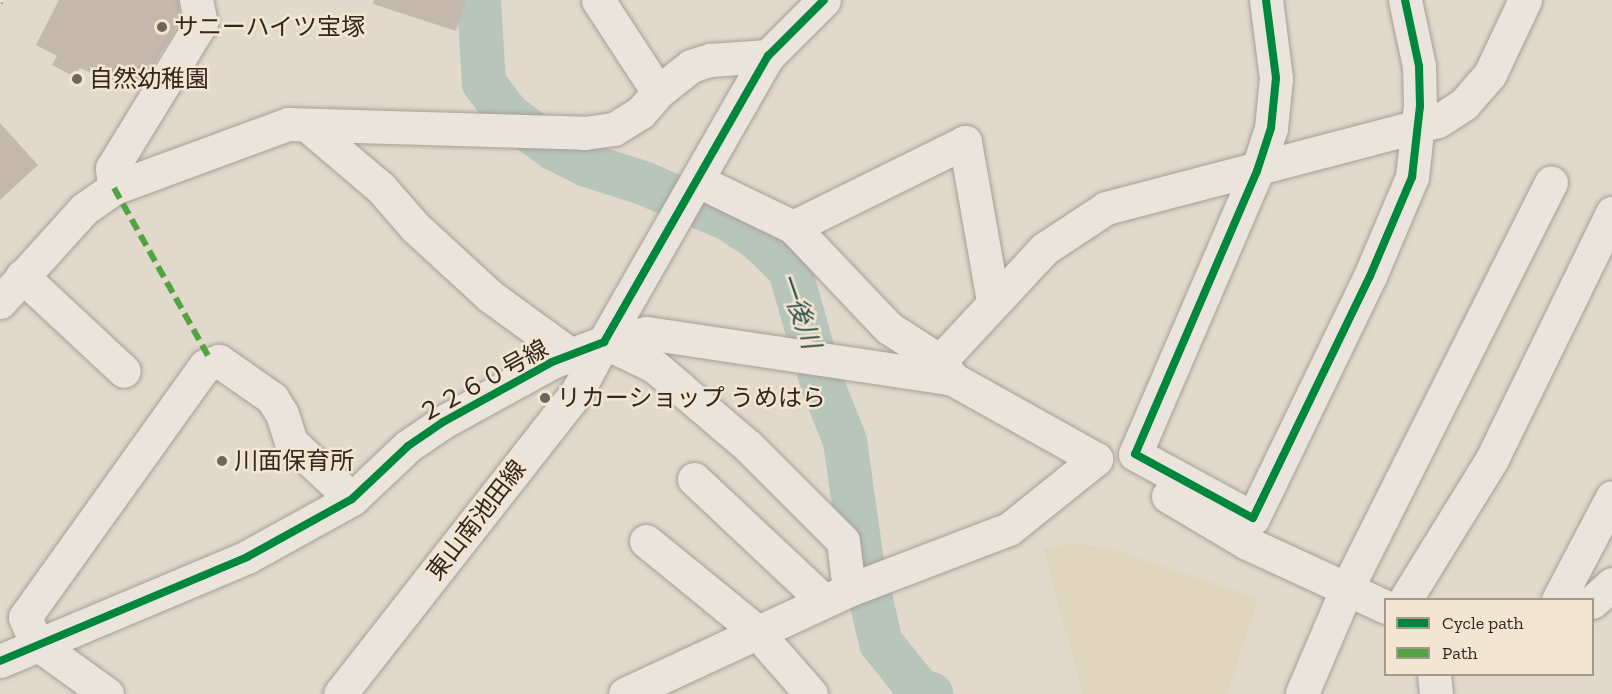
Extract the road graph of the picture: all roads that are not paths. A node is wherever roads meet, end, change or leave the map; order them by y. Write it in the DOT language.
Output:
graph roads {
  1 [pos="196,0"];
  2 [pos="598,0"];
  3 [pos="824,0"];
  4 [pos="1266,0"];
  5 [pos="1405,0"];
  6 [pos="1525,0"];
  7 [pos="768,56"];
  8 [pos="658,92"];
  9 [pos="308,126"];
  10 [pos="1418,129"];
  11 [pos="1257,171"];
  12 [pos="1551,182"];
  13 [pos="114,188"];
  14 [pos="690,194"];
  15 [pos="1612,213"];
  16 [pos="793,227"];
  17 [pos="22,276"];
  18 [pos="993,300"];
  19 [pos="0,302"];
  20 [pos="604,342"];
  21 [pos="571,355"];
  22 [pos="946,370"];
  23 [pos="124,371"];
  24 [pos="1096,459"];
  25 [pos="1131,462"];
  26 [pos="694,479"];
  27 [pos="1612,496"];
  28 [pos="352,499"];
  29 [pos="646,541"];
  30 [pos="1612,584"];
  31 [pos="1347,588"];
  32 [pos="851,590"];
  33 [pos="1406,598"];
  34 [pos="1559,598"];
  35 [pos="1594,601"];
  36 [pos="1384,606"];
  37 [pos="755,630"];
  38 [pos="0,642"];
  39 [pos="36,644"];
  40 [pos="0,661"];
  41 [pos="1434,676"];
  42 [pos="1302,693"];
  43 [pos="107,694"];
  44 [pos="340,694"];
  45 [pos="625,694"];
  46 [pos="812,694"];
  47 [pos="1436,694"];
  1 -- 13 [label="street"];
  2 -- 8 [label="street"];
  3 -- 7 [label="street"];
  4 -- 11 [label="street"];
  5 -- 10 [label="street"];
  6 -- 10 [label="street"];
  7 -- 8 [label="street"];
  7 -- 14 [label="street"];
  8 -- 9 [label="street"];
  9 -- 13 [label="street"];
  9 -- 21 [label="street"];
  10 -- 11 [label="street"];
  10 -- 25 [label="street"];
  11 -- 18 [label="street"];
  11 -- 25 [label="street"];
  12 -- 31 [label="street"];
  13 -- 17 [label="street"];
  14 -- 16 [label="street"];
  14 -- 20 [label="street"];
  15 -- 33 [label="street"];
  16 -- 18 [label="street"];
  16 -- 22 [label="street"];
  17 -- 19 [label="street"];
  17 -- 23 [label="street"];
  18 -- 22 [label="street"];
  20 -- 21 [label="street, ２２６０号線"];
  20 -- 22 [label="street, ２２６０号線"];
  20 -- 32 [label="street"];
  20 -- 44 [label="street, 東山南池田線"];
  21 -- 28 [label="street, ２２６０号線"];
  22 -- 24 [label="street"];
  24 -- 25 [label="street"];
  24 -- 32 [label="street"];
  25 -- 31 [label="street"];
  26 -- 32 [label="street"];
  27 -- 34 [label="street"];
  28 -- 39 [label="street, ２２６０号線"];
  28 -- 39 [label="street"];
  29 -- 37 [label="street"];
  30 -- 35 [label="street"];
  31 -- 36 [label="street"];
  31 -- 42 [label="street"];
  32 -- 37 [label="street"];
  37 -- 45 [label="street"];
  37 -- 46 [label="street"];
  38 -- 39 [label="street"];
  39 -- 40 [label="street, ２２６０号線"];
  39 -- 43 [label="street"];
  41 -- 47 [label="street"];
}
